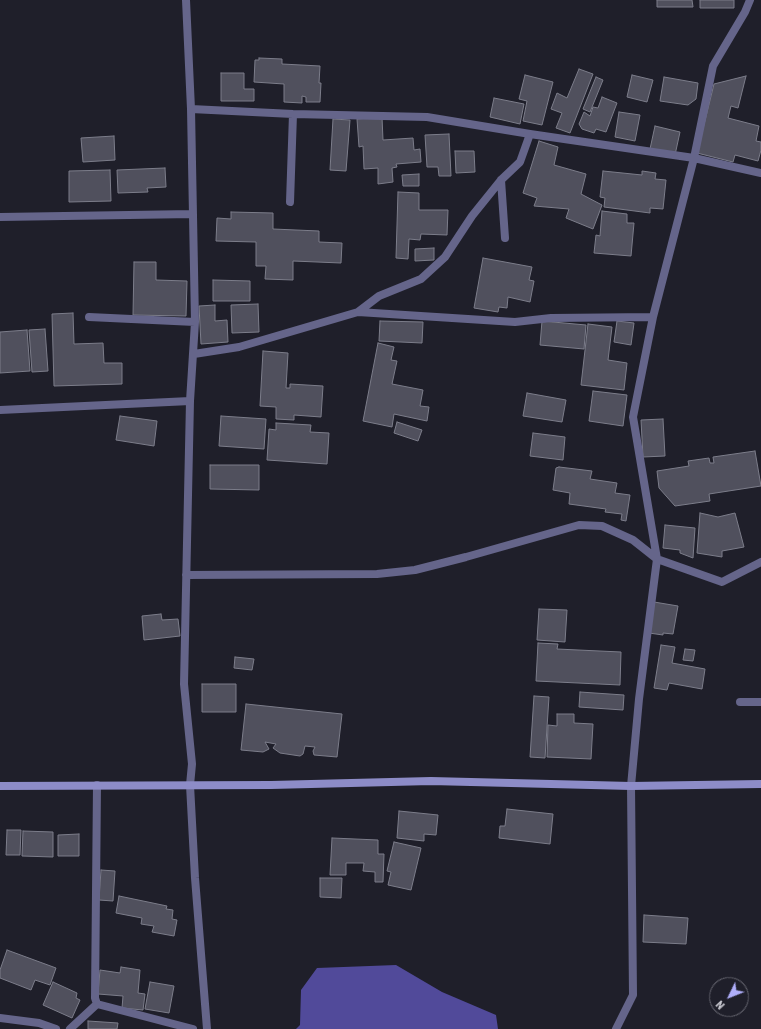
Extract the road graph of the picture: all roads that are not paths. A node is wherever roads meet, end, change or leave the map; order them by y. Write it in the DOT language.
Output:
graph roads {
  1 [pos="186,0"];
  2 [pos="750,0"];
  3 [pos="191,109"];
  4 [pos="293,114"];
  5 [pos="530,134"];
  6 [pos="694,158"];
  7 [pos="761,173"];
  8 [pos="501,180"];
  9 [pos="290,202"];
  10 [pos="193,214"];
  11 [pos="0,217"];
  12 [pos="505,238"];
  13 [pos="358,312"];
  14 [pos="89,317"];
  15 [pos="653,317"];
  16 [pos="195,322"];
  17 [pos="194,354"];
  18 [pos="190,401"];
  19 [pos="0,410"];
  20 [pos="656,559"];
  21 [pos="761,562"];
  22 [pos="186,575"];
  23 [pos="740,702"];
  24 [pos="761,702"];
  25 [pos="761,784"];
  26 [pos="97,785"];
  27 [pos="190,785"];
  28 [pos="0,786"];
  29 [pos="631,786"];
  30 [pos="97,1004"];
  31 [pos="0,1018"];
  32 [pos="56,1029"];
  33 [pos="70,1029"];
  34 [pos="193,1029"];
  35 [pos="207,1029"];
  36 [pos="616,1029"];
  1 -- 3 [label="street"];
  2 -- 6 [label="street"];
  3 -- 4 [label="street"];
  3 -- 10 [label="street"];
  4 -- 5 [label="street"];
  4 -- 9 [label="street"];
  5 -- 6 [label="street"];
  5 -- 8 [label="street"];
  6 -- 7 [label="street"];
  6 -- 15 [label="street"];
  8 -- 12 [label="street"];
  8 -- 13 [label="street"];
  10 -- 11 [label="street"];
  10 -- 16 [label="street"];
  13 -- 15 [label="street"];
  13 -- 17 [label="street"];
  14 -- 16 [label="street"];
  15 -- 20 [label="street"];
  16 -- 17 [label="street"];
  17 -- 18 [label="street"];
  18 -- 19 [label="street"];
  18 -- 22 [label="street"];
  20 -- 21 [label="street"];
  20 -- 22 [label="street"];
  20 -- 29 [label="street"];
  22 -- 27 [label="street"];
  23 -- 24 [label="street"];
  25 -- 29 [label="street"];
  26 -- 27 [label="street"];
  26 -- 28 [label="street"];
  26 -- 30 [label="street"];
  27 -- 29 [label="street"];
  27 -- 35 [label="street"];
  29 -- 36 [label="street"];
  30 -- 33 [label="street"];
  30 -- 34 [label="street"];
  31 -- 32 [label="street"];
}
